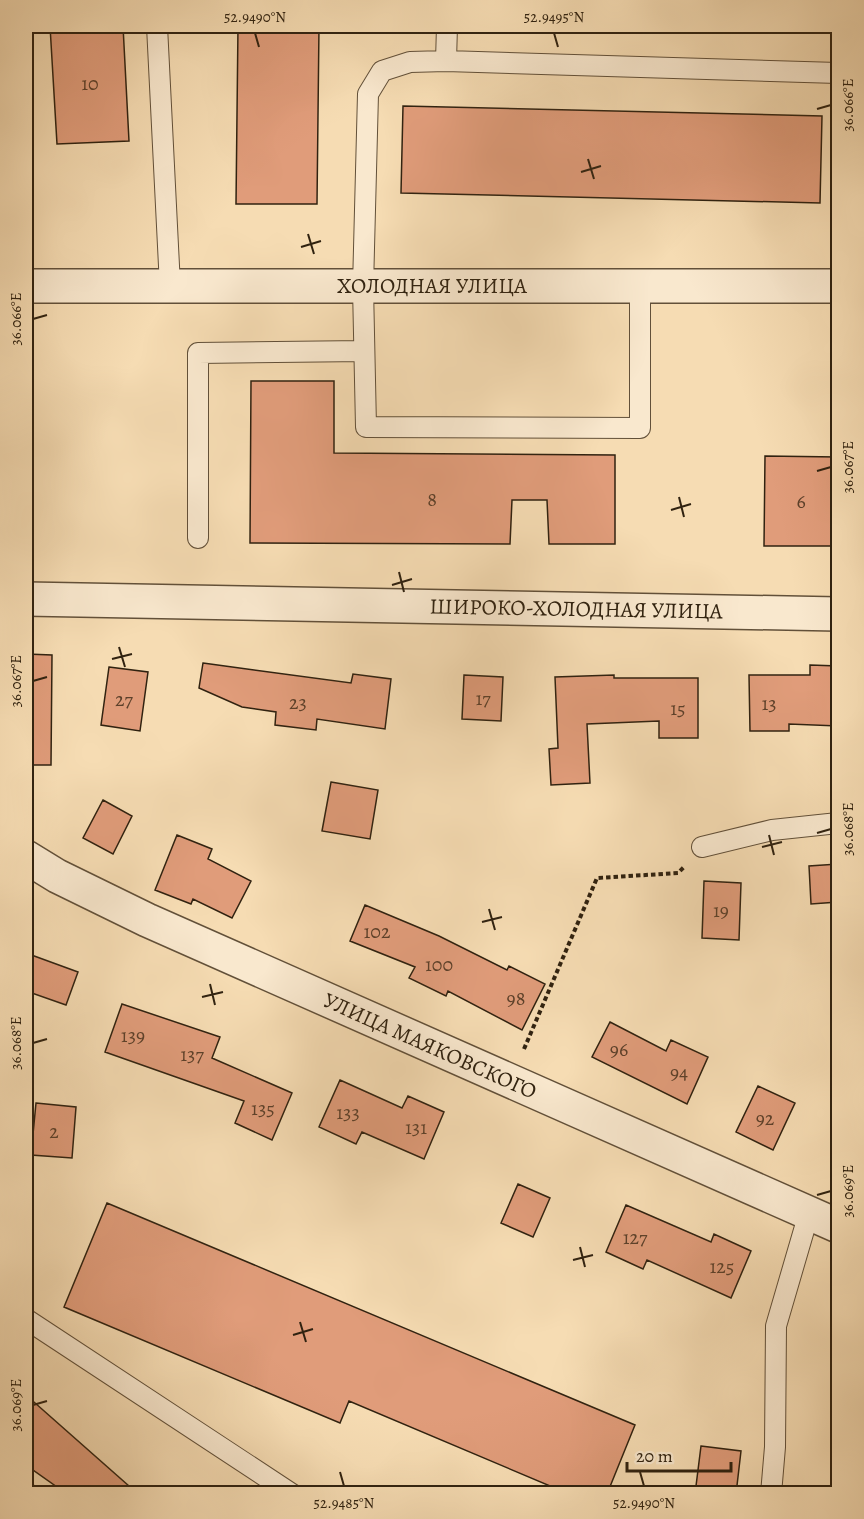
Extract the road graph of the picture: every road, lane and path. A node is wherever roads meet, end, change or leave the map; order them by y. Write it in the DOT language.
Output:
graph roads {
  1 [pos="157,26"];
  2 [pos="447,26"];
  3 [pos="446,61"];
  4 [pos="838,73"];
  5 [pos="26,286"];
  6 [pos="170,286"];
  7 [pos="640,286"];
  8 [pos="838,286"];
  9 [pos="363,287"];
  10 [pos="364,351"];
  11 [pos="198,538"];
  12 [pos="26,599"];
  13 [pos="838,614"];
  14 [pos="838,823"];
  15 [pos="702,848"];
  16 [pos="26,856"];
  17 [pos="509,1082"];
  18 [pos="809,1213"];
  19 [pos="838,1226"];
  20 [pos="26,1319"];
  21 [pos="292,1494"];
  22 [pos="771,1494"];
  1 -- 6 [label="lane"];
  2 -- 3 [label="lane"];
  3 -- 4 [label="lane"];
  3 -- 9 [label="lane"];
  5 -- 6 [label="street, ХОЛОДНАЯ УЛИЦА"];
  6 -- 9 [label="street, ХОЛОДНАЯ УЛИЦА"];
  7 -- 8 [label="street, ХОЛОДНАЯ УЛИЦА"];
  7 -- 9 [label="street, ХОЛОДНАЯ УЛИЦА"];
  7 -- 10 [label="lane"];
  9 -- 10 [label="lane"];
  10 -- 11 [label="lane"];
  12 -- 13 [label="street, ШИРОКО-ХОЛОДНАЯ УЛИЦА"];
  14 -- 15 [label="lane"];
  15 -- 17 [label="path"];
  16 -- 17 [label="street, УЛИЦА МАЯКОВСКОГО"];
  17 -- 18 [label="street, УЛИЦА МАЯКОВСКОГО"];
  18 -- 19 [label="street, УЛИЦА МАЯКОВСКОГО"];
  18 -- 22 [label="lane"];
  20 -- 21 [label="lane"];
}
